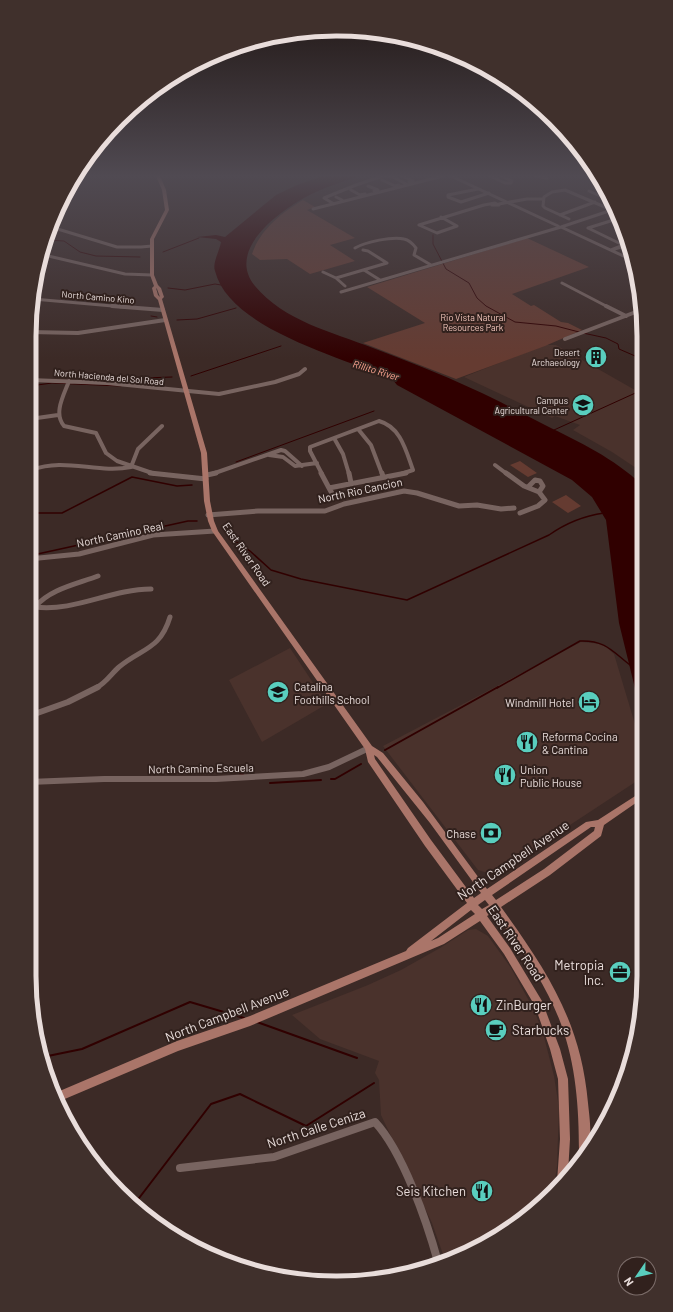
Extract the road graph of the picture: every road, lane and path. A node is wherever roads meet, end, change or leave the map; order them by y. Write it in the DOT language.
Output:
graph roads {
  1 [pos="83,237"];
  2 [pos="157,237"];
  3 [pos="391,237"];
  4 [pos="402,237"];
  5 [pos="521,237"];
  6 [pos="583,237"];
  7 [pos="609,237"];
  8 [pos="622,243"];
  9 [pos="152,244"];
  10 [pos="623,246"];
  11 [pos="355,248"];
  12 [pos="363,250"];
  13 [pos="611,250"];
  14 [pos="47,256"];
  15 [pos="626,257"];
  16 [pos="431,264"];
  17 [pos="364,270"];
  18 [pos="322,272"];
  19 [pos="152,274"];
  20 [pos="336,278"];
  21 [pos="380,280"];
  22 [pos="562,283"];
  23 [pos="345,286"];
  24 [pos="341,292"];
  25 [pos="39,299"];
  26 [pos="163,310"];
  27 [pos="636,312"];
  28 [pos="626,316"];
  29 [pos="165,320"];
  30 [pos="36,332"];
  31 [pos="565,339"];
  32 [pos="36,380"];
  33 [pos="69,381"];
  34 [pos="187,391"];
  35 [pos="58,415"];
  36 [pos="36,418"];
  37 [pos="162,426"];
  38 [pos="358,429"];
  39 [pos="334,438"];
  40 [pos="317,463"];
  41 [pos="495,465"];
  42 [pos="131,467"];
  43 [pos="36,468"];
  44 [pos="207,477"];
  45 [pos="383,477"];
  46 [pos="351,483"];
  47 [pos="528,487"];
  48 [pos="329,488"];
  49 [pos="539,492"];
  50 [pos="334,497"];
  51 [pos="309,510"];
  52 [pos="520,513"];
  53 [pos="208,515"];
  54 [pos="215,531"];
  55 [pos="36,558"];
  56 [pos="98,576"];
  57 [pos="151,589"];
  58 [pos="36,604"];
  59 [pos="36,609"];
  60 [pos="170,617"];
  61 [pos="36,713"];
  62 [pos="369,748"];
  63 [pos="36,782"];
  64 [pos="637,798"];
  65 [pos="600,823"];
  66 [pos="486,894"];
  67 [pos="472,904"];
  68 [pos="495,907"];
  69 [pos="482,916"];
  70 [pos="405,955"];
  71 [pos="61,1095"];
  72 [pos="584,1145"];
  73 [pos="180,1168"];
  74 [pos="563,1172"];
  75 [pos="437,1258"];
  1 -- 9 [label="street"];
  2 -- 9 [label="main road, East River Road"];
  3 -- 11 [label="street"];
  4 -- 16 [label="street"];
  5 -- 16 [label="street"];
  6 -- 13 [label="street"];
  7 -- 8 [label="street"];
  9 -- 19 [label="main road, East River Road"];
  10 -- 13 [label="street"];
  12 -- 17 [label="street"];
  13 -- 15 [label="street"];
  14 -- 19 [label="street"];
  16 -- 21 [label="street"];
  17 -- 20 [label="street"];
  17 -- 21 [label="street"];
  18 -- 20 [label="street"];
  19 -- 26 [label="main road, East River Road"];
  20 -- 23 [label="street"];
  21 -- 24 [label="street"];
  22 -- 28 [label="street"];
  25 -- 26 [label="street, North Camino Kino"];
  26 -- 29 [label="main road, East River Road"];
  27 -- 28 [label="street"];
  28 -- 31 [label="street"];
  29 -- 30 [label="street"];
  29 -- 34 [label="main road, East River Road"];
  32 -- 33 [label="street, North Hacienda del Sol Road"];
  33 -- 34 [label="street, North Hacienda del Sol Road"];
  33 -- 35 [label="street"];
  34 -- 34 [label="street"];
  34 -- 44 [label="main road, East River Road"];
  35 -- 36 [label="street"];
  35 -- 42 [label="street"];
  37 -- 42 [label="street"];
  38 -- 39 [label="street"];
  38 -- 45 [label="street"];
  38 -- 45 [label="street"];
  39 -- 40 [label="street"];
  39 -- 46 [label="street"];
  40 -- 44 [label="street"];
  40 -- 48 [label="street"];
  41 -- 47 [label="street"];
  42 -- 43 [label="street"];
  42 -- 44 [label="street"];
  44 -- 53 [label="main road, East River Road"];
  45 -- 46 [label="street"];
  46 -- 48 [label="street"];
  47 -- 49 [label="street"];
  47 -- 49 [label="street"];
  48 -- 50 [label="street"];
  49 -- 52 [label="street"];
  51 -- 51 [label="street, North Rio Cancion"];
  51 -- 53 [label="street, North Rio Cancion"];
  53 -- 54 [label="main road, East River Road"];
  54 -- 55 [label="street, North Camino Real"];
  54 -- 62 [label="main road, East River Road"];
  56 -- 58 [label="street"];
  57 -- 59 [label="street"];
  60 -- 61 [label="street"];
  62 -- 63 [label="street, North Camino Escuela"];
  62 -- 66 [label="main road, East River Road"];
  62 -- 67 [label="main road, East River Road"];
  64 -- 65 [label="main road, North Campbell Avenue"];
  65 -- 66 [label="main road, North Campbell Avenue"];
  65 -- 68 [label="main road, North Campbell Avenue"];
  66 -- 67 [label="main road, North Campbell Avenue"];
  66 -- 68 [label="main road, East River Road"];
  67 -- 69 [label="main road, East River Road"];
  67 -- 70 [label="main road, North Campbell Avenue"];
  68 -- 69 [label="main road, North Campbell Avenue"];
  68 -- 72 [label="main road, East River Road"];
  69 -- 70 [label="main road, North Campbell Avenue"];
  69 -- 74 [label="main road, East River Road"];
  70 -- 71 [label="main road, North Campbell Avenue"];
  73 -- 75 [label="street, North Calle Ceniza"];
}
